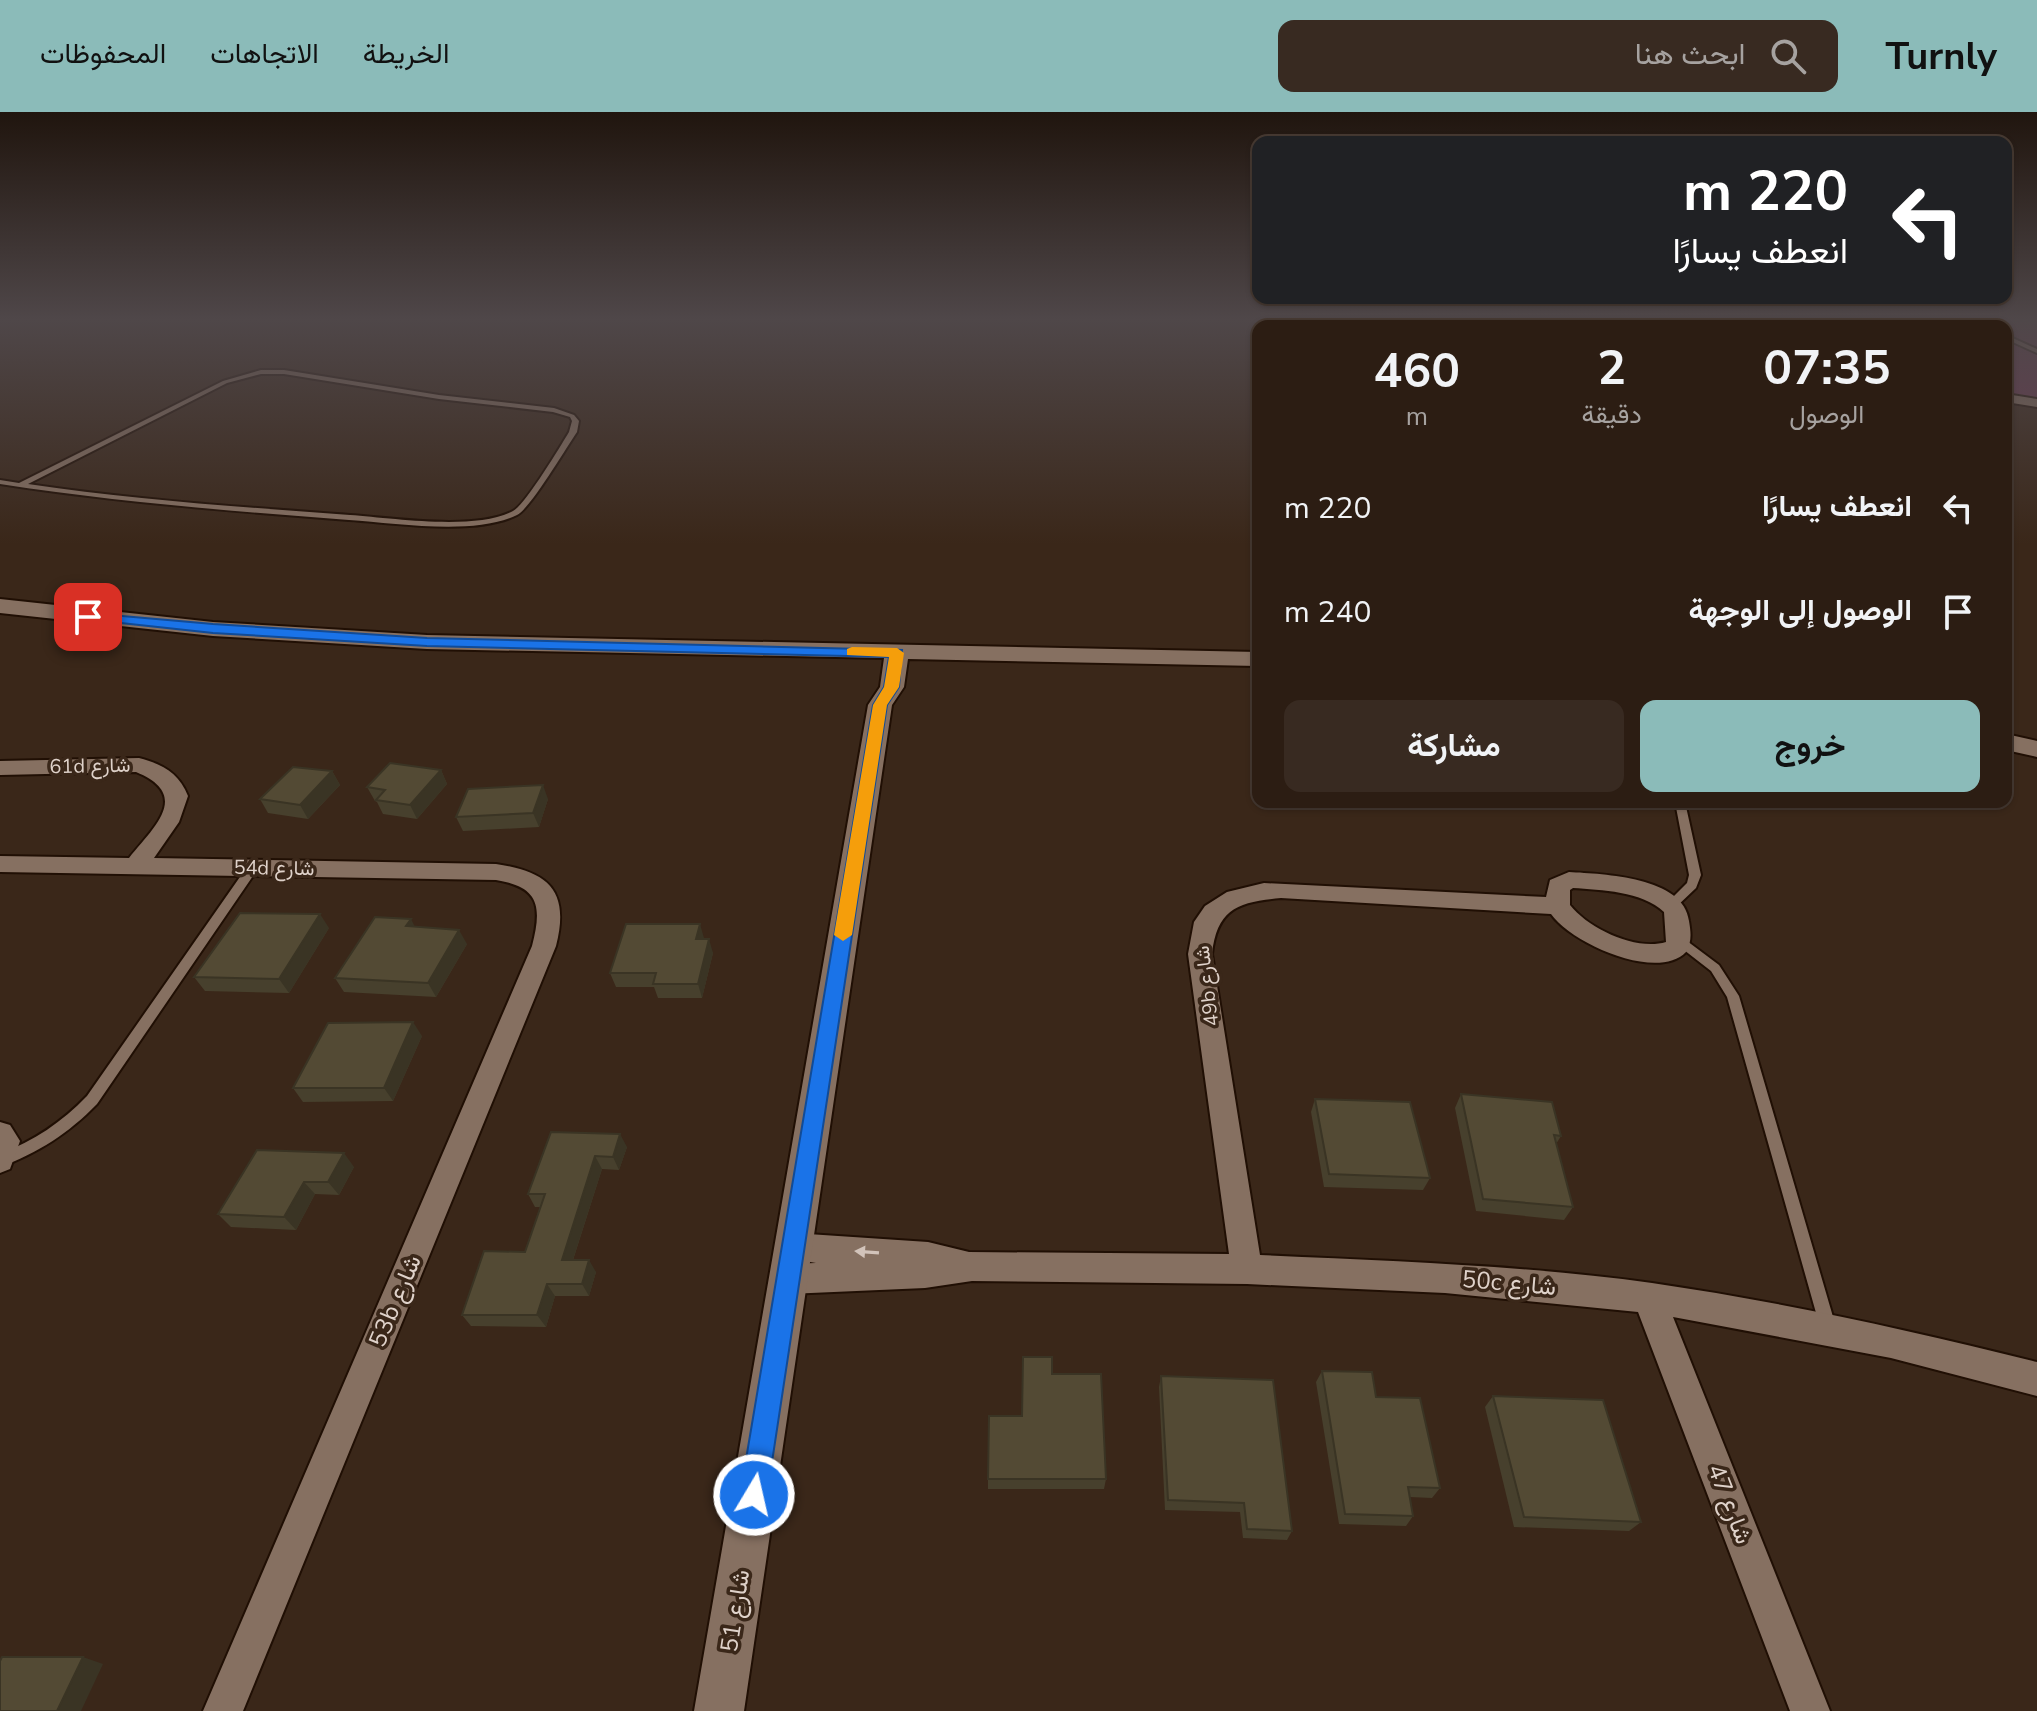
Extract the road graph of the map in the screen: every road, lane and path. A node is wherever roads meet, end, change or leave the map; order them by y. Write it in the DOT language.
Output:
graph roads {
  1 [pos="200,395"];
  2 [pos="424,395"];
  3 [pos="2012,399"];
  4 [pos="2037,403"];
  5 [pos="0,482"];
  6 [pos="20,485"];
  7 [pos="0,606"];
  8 [pos="887,652"];
  9 [pos="1252,659"];
  10 [pos="2012,743"];
  11 [pos="2037,749"];
  12 [pos="0,768"];
  13 [pos="1681,808"];
  14 [pos="0,864"];
  15 [pos="136,865"];
  16 [pos="253,867"];
  17 [pos="543,890"];
  18 [pos="1672,904"];
  19 [pos="1558,906"];
  20 [pos="1679,940"];
  21 [pos="0,1134"];
  22 [pos="0,1160"];
  23 [pos="791,1263"];
  24 [pos="1247,1269"];
  25 [pos="1649,1298"];
  26 [pos="1829,1330"];
  27 [pos="2037,1379"];
  28 [pos="223,1711"];
  29 [pos="719,1711"];
  30 [pos="1810,1711"];
  1 -- 6 [label="lane"];
  2 -- 6 [label="lane"];
  3 -- 4 [label="street"];
  5 -- 6 [label="lane"];
  7 -- 8 [label="street"];
  8 -- 9 [label="street"];
  8 -- 23 [label="street, شارع 51"];
  10 -- 11 [label="street"];
  12 -- 15 [label="street, 61d شارع"];
  13 -- 18 [label="lane"];
  14 -- 15 [label="street, 54d شارع"];
  15 -- 16 [label="street, 54d شارع"];
  16 -- 17 [label="street, 54d شارع"];
  16 -- 22 [label="lane"];
  17 -- 28 [label="street, 53b شارع"];
  18 -- 19 [label="street"];
  18 -- 20 [label="street"];
  19 -- 20 [label="street"];
  19 -- 24 [label="street, 49b شارع"];
  20 -- 26 [label="lane"];
  21 -- 22 [label="street"];
  23 -- 24 [label="street, 50c شارع"];
  23 -- 29 [label="street, شارع 51"];
  24 -- 25 [label="street, 50c شارع"];
  25 -- 26 [label="street, 50c شارع"];
  25 -- 30 [label="street, شارع 47"];
  26 -- 27 [label="street, 50c شارع"];
}
